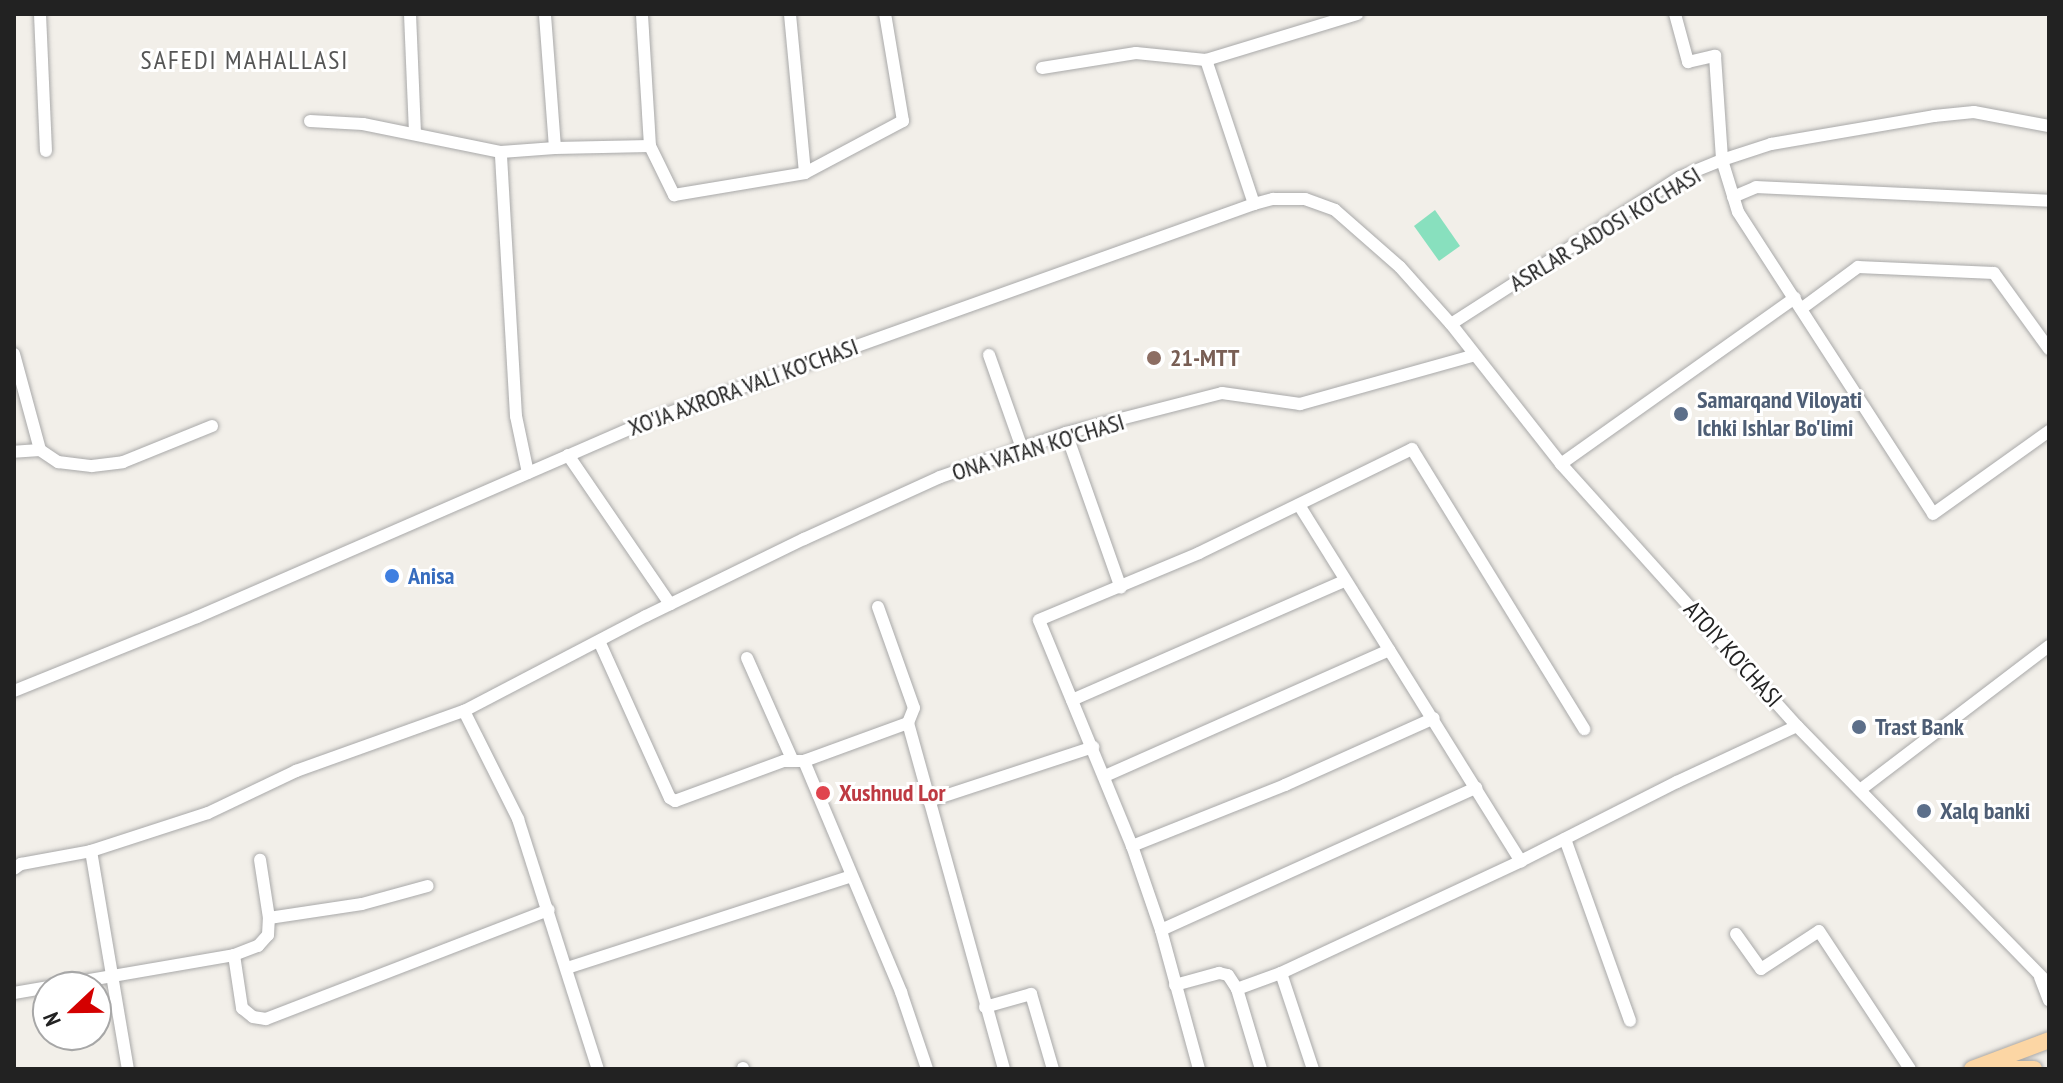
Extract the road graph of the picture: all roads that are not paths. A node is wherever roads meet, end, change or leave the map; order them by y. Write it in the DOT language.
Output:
graph roads {
  1 [pos="40,14"];
  2 [pos="410,14"];
  3 [pos="545,14"];
  4 [pos="642,14"];
  5 [pos="790,14"];
  6 [pos="885,14"];
  7 [pos="1357,14"];
  8 [pos="1675,14"];
  9 [pos="1206,60"];
  10 [pos="1042,68"];
  11 [pos="310,121"];
  12 [pos="2049,126"];
  13 [pos="415,133"];
  14 [pos="650,146"];
  15 [pos="555,148"];
  16 [pos="46,151"];
  17 [pos="501,152"];
  18 [pos="1722,160"];
  19 [pos="805,173"];
  20 [pos="1733,197"];
  21 [pos="2049,201"];
  22 [pos="1254,204"];
  23 [pos="1798,304"];
  24 [pos="1451,324"];
  25 [pos="2049,349"];
  26 [pos="14,354"];
  27 [pos="989,355"];
  28 [pos="1472,356"];
  29 [pos="212,426"];
  30 [pos="2049,431"];
  31 [pos="1066,433"];
  32 [pos="1022,448"];
  33 [pos="40,450"];
  34 [pos="14,452"];
  35 [pos="568,455"];
  36 [pos="1561,464"];
  37 [pos="528,473"];
  38 [pos="1299,505"];
  39 [pos="1344,581"];
  40 [pos="1121,588"];
  41 [pos="670,604"];
  42 [pos="878,607"];
  43 [pos="599,641"];
  44 [pos="2049,646"];
  45 [pos="1389,650"];
  46 [pos="747,658"];
  47 [pos="14,690"];
  48 [pos="1072,700"];
  49 [pos="464,711"];
  50 [pos="1434,718"];
  51 [pos="908,723"];
  52 [pos="1797,726"];
  53 [pos="1584,729"];
  54 [pos="1093,747"];
  55 [pos="798,760"];
  56 [pos="1105,776"];
  57 [pos="1476,788"];
  58 [pos="1860,790"];
  59 [pos="929,801"];
  60 [pos="1565,839"];
  61 [pos="1132,846"];
  62 [pos="91,851"];
  63 [pos="260,860"];
  64 [pos="1521,861"];
  65 [pos="14,869"];
  66 [pos="852,876"];
  67 [pos="428,886"];
  68 [pos="549,910"];
  69 [pos="269,918"];
  70 [pos="1161,930"];
  71 [pos="1736,934"];
  72 [pos="234,955"];
  73 [pos="2035,967"];
  74 [pos="567,968"];
  75 [pos="111,971"];
  76 [pos="1281,973"];
  77 [pos="112,976"];
  78 [pos="2049,984"];
  79 [pos="1175,985"];
  80 [pos="1237,989"];
  81 [pos="2049,1000"];
  82 [pos="985,1007"];
  83 [pos="1630,1021"];
  84 [pos="2049,1040"];
  85 [pos="2049,1047"];
  86 [pos="2049,1054"];
  87 [pos="128,1069"];
  88 [pos="598,1069"];
  89 [pos="927,1069"];
  90 [pos="1004,1069"];
  91 [pos="1053,1069"];
  92 [pos="1199,1069"];
  93 [pos="1261,1069"];
  94 [pos="1313,1069"];
  95 [pos="1910,1069"];
  96 [pos="1972,1069"];
  97 [pos="2007,1069"];
  98 [pos="2034,1069"];
  1 -- 16 [label="street"];
  2 -- 13 [label="street"];
  3 -- 15 [label="street"];
  4 -- 14 [label="street"];
  5 -- 19 [label="street"];
  6 -- 19 [label="street"];
  7 -- 9 [label="street"];
  8 -- 18 [label="street"];
  9 -- 10 [label="street"];
  9 -- 22 [label="street"];
  11 -- 13 [label="street"];
  12 -- 18 [label="street, ASRLAR SADOSI KO'CHASI"];
  13 -- 17 [label="street"];
  14 -- 15 [label="street"];
  14 -- 19 [label="street"];
  15 -- 17 [label="street"];
  17 -- 37 [label="street"];
  18 -- 20 [label="street"];
  18 -- 24 [label="street, ASRLAR SADOSI KO'CHASI"];
  20 -- 21 [label="street"];
  20 -- 23 [label="street"];
  22 -- 24 [label="street, XO'JA AXRORA VALI KO'CHASI"];
  22 -- 35 [label="street, XO'JA AXRORA VALI KO'CHASI"];
  23 -- 25 [label="street"];
  23 -- 30 [label="street"];
  23 -- 36 [label="street"];
  24 -- 28 [label="street, ATOIY KO'CHASI"];
  26 -- 33 [label="street"];
  27 -- 32 [label="street"];
  28 -- 31 [label="street, ONA VATAN KO'CHASI"];
  28 -- 36 [label="street, ATOIY KO'CHASI"];
  29 -- 33 [label="street"];
  31 -- 32 [label="street, ONA VATAN KO'CHASI"];
  31 -- 40 [label="street"];
  32 -- 41 [label="street, ONA VATAN KO'CHASI"];
  33 -- 34 [label="street"];
  35 -- 37 [label="street, XO'JA AXRORA VALI KO'CHASI"];
  35 -- 41 [label="street"];
  36 -- 52 [label="street, ATOIY KO'CHASI"];
  37 -- 47 [label="street, XO'JA AXRORA VALI KO'CHASI"];
  38 -- 39 [label="street"];
  38 -- 40 [label="street"];
  38 -- 53 [label="street"];
  39 -- 45 [label="street"];
  39 -- 48 [label="street"];
  40 -- 48 [label="street"];
  41 -- 43 [label="street, ONA VATAN KO'CHASI"];
  42 -- 51 [label="street"];
  43 -- 49 [label="street, ONA VATAN KO'CHASI"];
  43 -- 55 [label="street"];
  44 -- 58 [label="street"];
  45 -- 50 [label="street"];
  45 -- 56 [label="street"];
  46 -- 55 [label="street"];
  48 -- 54 [label="street"];
  49 -- 62 [label="street, ONA VATAN KO'CHASI"];
  49 -- 68 [label="street"];
  50 -- 57 [label="street"];
  50 -- 61 [label="street"];
  51 -- 55 [label="street"];
  51 -- 59 [label="street"];
  52 -- 58 [label="street, ATOIY KO'CHASI"];
  52 -- 60 [label="street"];
  54 -- 56 [label="street"];
  54 -- 59 [label="street"];
  55 -- 66 [label="street"];
  56 -- 61 [label="street"];
  57 -- 64 [label="street"];
  57 -- 70 [label="street"];
  58 -- 73 [label="street, ATOIY KO'CHASI"];
  59 -- 82 [label="street"];
  60 -- 64 [label="street"];
  60 -- 83 [label="street"];
  61 -- 70 [label="street"];
  62 -- 65 [label="street, ONA VATAN KO'CHASI"];
  62 -- 75 [label="street"];
  63 -- 69 [label="street"];
  64 -- 76 [label="street"];
  66 -- 74 [label="street"];
  66 -- 89 [label="street"];
  67 -- 69 [label="street"];
  68 -- 72 [label="street"];
  68 -- 74 [label="street"];
  69 -- 72 [label="street"];
  70 -- 79 [label="street"];
  71 -- 95 [label="street"];
  72 -- 77 [label="street"];
  73 -- 78 [label="street, ATOIY KO'CHASI"];
  73 -- 81 [label="street, ATOIY KO'CHASI"];
  74 -- 88 [label="street"];
  76 -- 80 [label="street"];
  76 -- 94 [label="street"];
  77 -- 87 [label="street"];
  79 -- 80 [label="street"];
  79 -- 92 [label="street"];
  80 -- 93 [label="street"];
  82 -- 90 [label="street"];
  82 -- 91 [label="street"];
  84 -- 96 [label="main road"];
  85 -- 86 [label="main road"];
  97 -- 98 [label="main road"];
}
